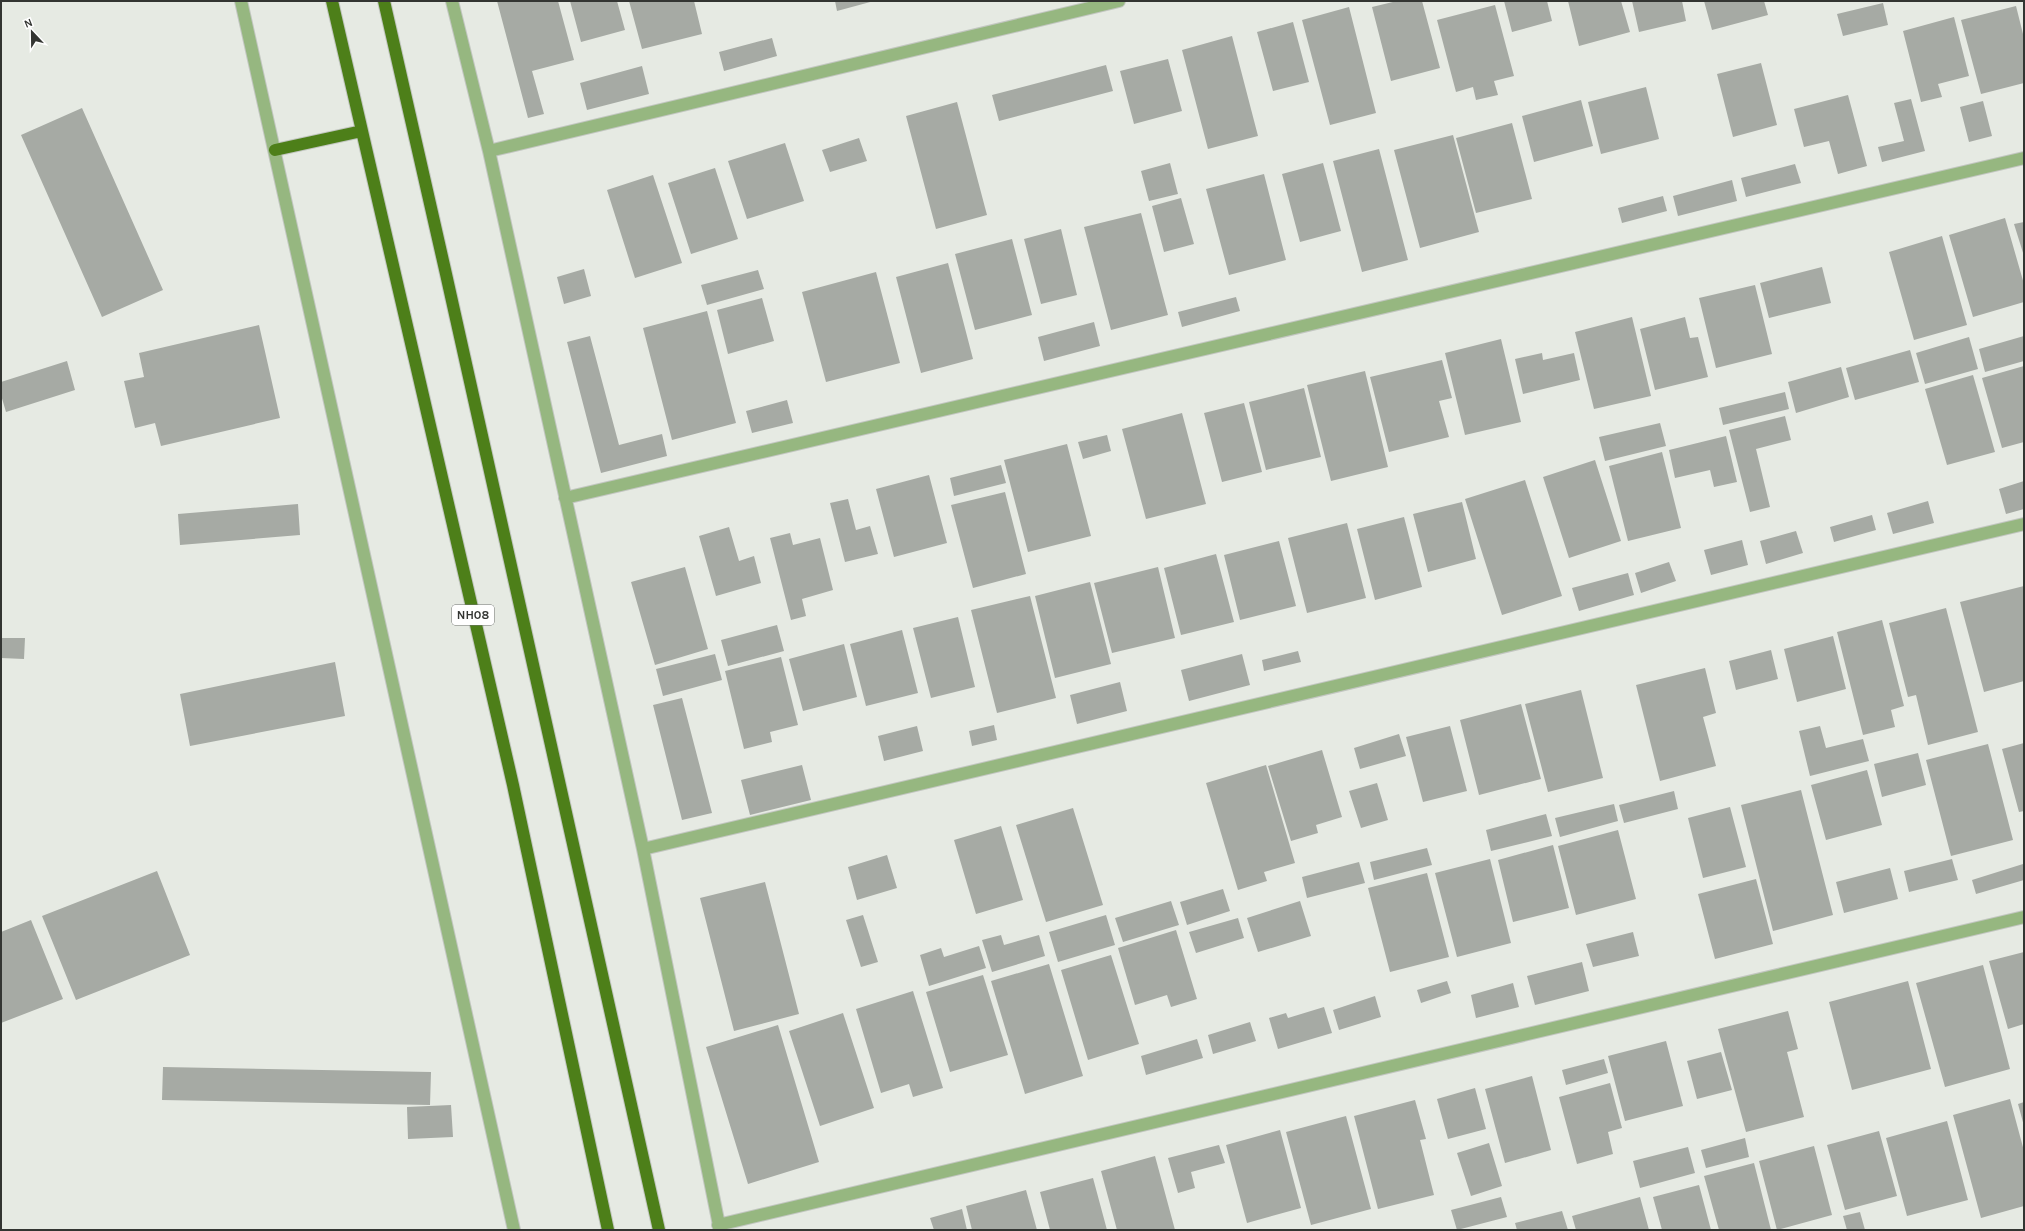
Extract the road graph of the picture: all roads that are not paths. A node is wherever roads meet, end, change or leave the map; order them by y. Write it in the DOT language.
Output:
graph roads {
  1 [pos="241,1"];
  2 [pos="332,1"];
  3 [pos="384,1"];
  4 [pos="452,1"];
  5 [pos="1118,1"];
  6 [pos="362,131"];
  7 [pos="275,150"];
  8 [pos="489,151"];
  9 [pos="2024,158"];
  10 [pos="565,498"];
  11 [pos="2024,524"];
  12 [pos="643,849"];
  13 [pos="2024,917"];
  14 [pos="719,1227"];
  15 [pos="514,1230"];
  16 [pos="608,1230"];
  17 [pos="659,1230"];
  1 -- 7 [label="street"];
  2 -- 6 [label="highway, NH08"];
  3 -- 17 [label="highway"];
  4 -- 8 [label="street"];
  5 -- 8 [label="street"];
  6 -- 7 [label="highway"];
  6 -- 16 [label="highway, NH08"];
  7 -- 15 [label="street"];
  8 -- 10 [label="street"];
  9 -- 10 [label="street"];
  10 -- 12 [label="street"];
  11 -- 12 [label="street"];
  12 -- 14 [label="street"];
  13 -- 14 [label="street"];
}
